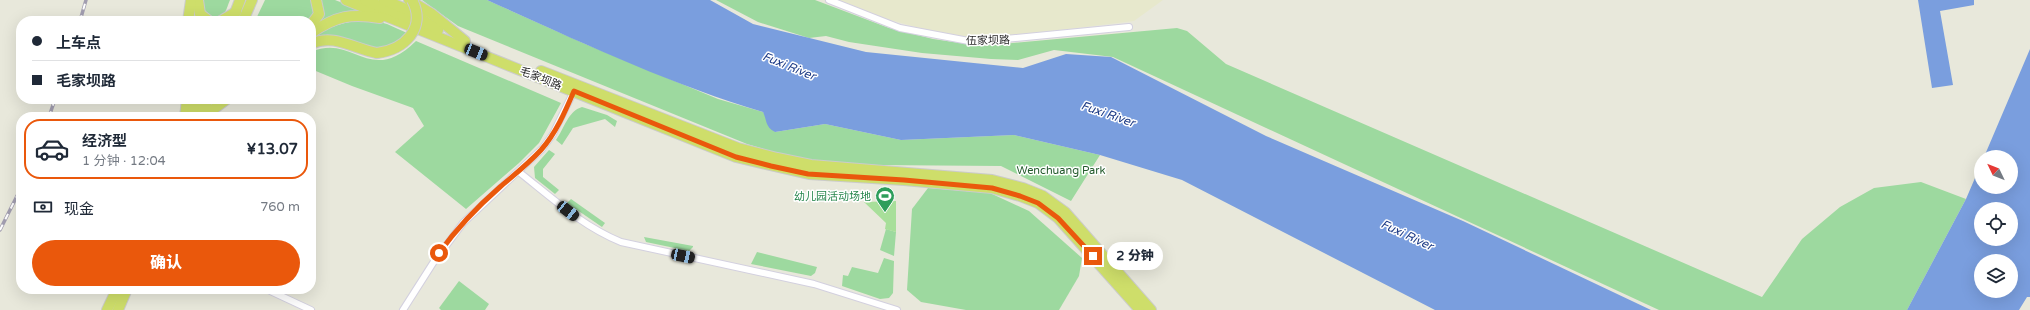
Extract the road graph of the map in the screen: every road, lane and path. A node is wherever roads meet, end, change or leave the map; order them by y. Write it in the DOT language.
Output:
graph roads {
  1 [pos="198,0"];
  2 [pos="240,0"];
  3 [pos="252,0"];
  4 [pos="316,0"];
  5 [pos="346,0"];
  6 [pos="365,0"];
  7 [pos="384,0"];
  8 [pos="411,0"];
  9 [pos="829,0"];
  10 [pos="190,3"];
  11 [pos="189,16"];
  12 [pos="203,16"];
  13 [pos="240,16"];
  14 [pos="241,16"];
  15 [pos="316,18"];
  16 [pos="406,24"];
  17 [pos="1129,27"];
  18 [pos="316,30"];
  19 [pos="438,30"];
  20 [pos="316,41"];
  21 [pos="465,41"];
  22 [pos="574,91"];
  23 [pos="214,104"];
  24 [pos="220,104"];
  25 [pos="206,112"];
  26 [pos="208,112"];
  27 [pos="519,172"];
  28 [pos="114,294"];
  29 [pos="125,294"];
  30 [pos="277,294"];
  31 [pos="107,310"];
  32 [pos="118,310"];
  33 [pos="311,310"];
  34 [pos="403,310"];
  35 [pos="897,310"];
  36 [pos="1140,310"];
  37 [pos="1152,310"];
  1 -- 12 [label="main road"];
  2 -- 13 [label="main road"];
  3 -- 14 [label="main road"];
  4 -- 15 [label="main road"];
  5 -- 16 [label="main road, 毛家坝路"];
  6 -- 19 [label="main road"];
  7 -- 19 [label="main road"];
  8 -- 20 [label="main road, bridge"];
  8 -- 21 [label="main road"];
  9 -- 17 [label="street, 伍家坝路"];
  10 -- 11 [label="main road"];
  16 -- 18 [label="main road"];
  16 -- 22 [label="main road, 毛家坝路"];
  19 -- 21 [label="main road, 毛家坝路"];
  21 -- 37 [label="main road, 毛家坝路"];
  22 -- 27 [label="street"];
  22 -- 36 [label="main road, 毛家坝路"];
  23 -- 25 [label="main road"];
  24 -- 26 [label="main road"];
  27 -- 34 [label="street"];
  27 -- 35 [label="street"];
  28 -- 31 [label="main road"];
  29 -- 32 [label="main road"];
  30 -- 33 [label="street"];
}
